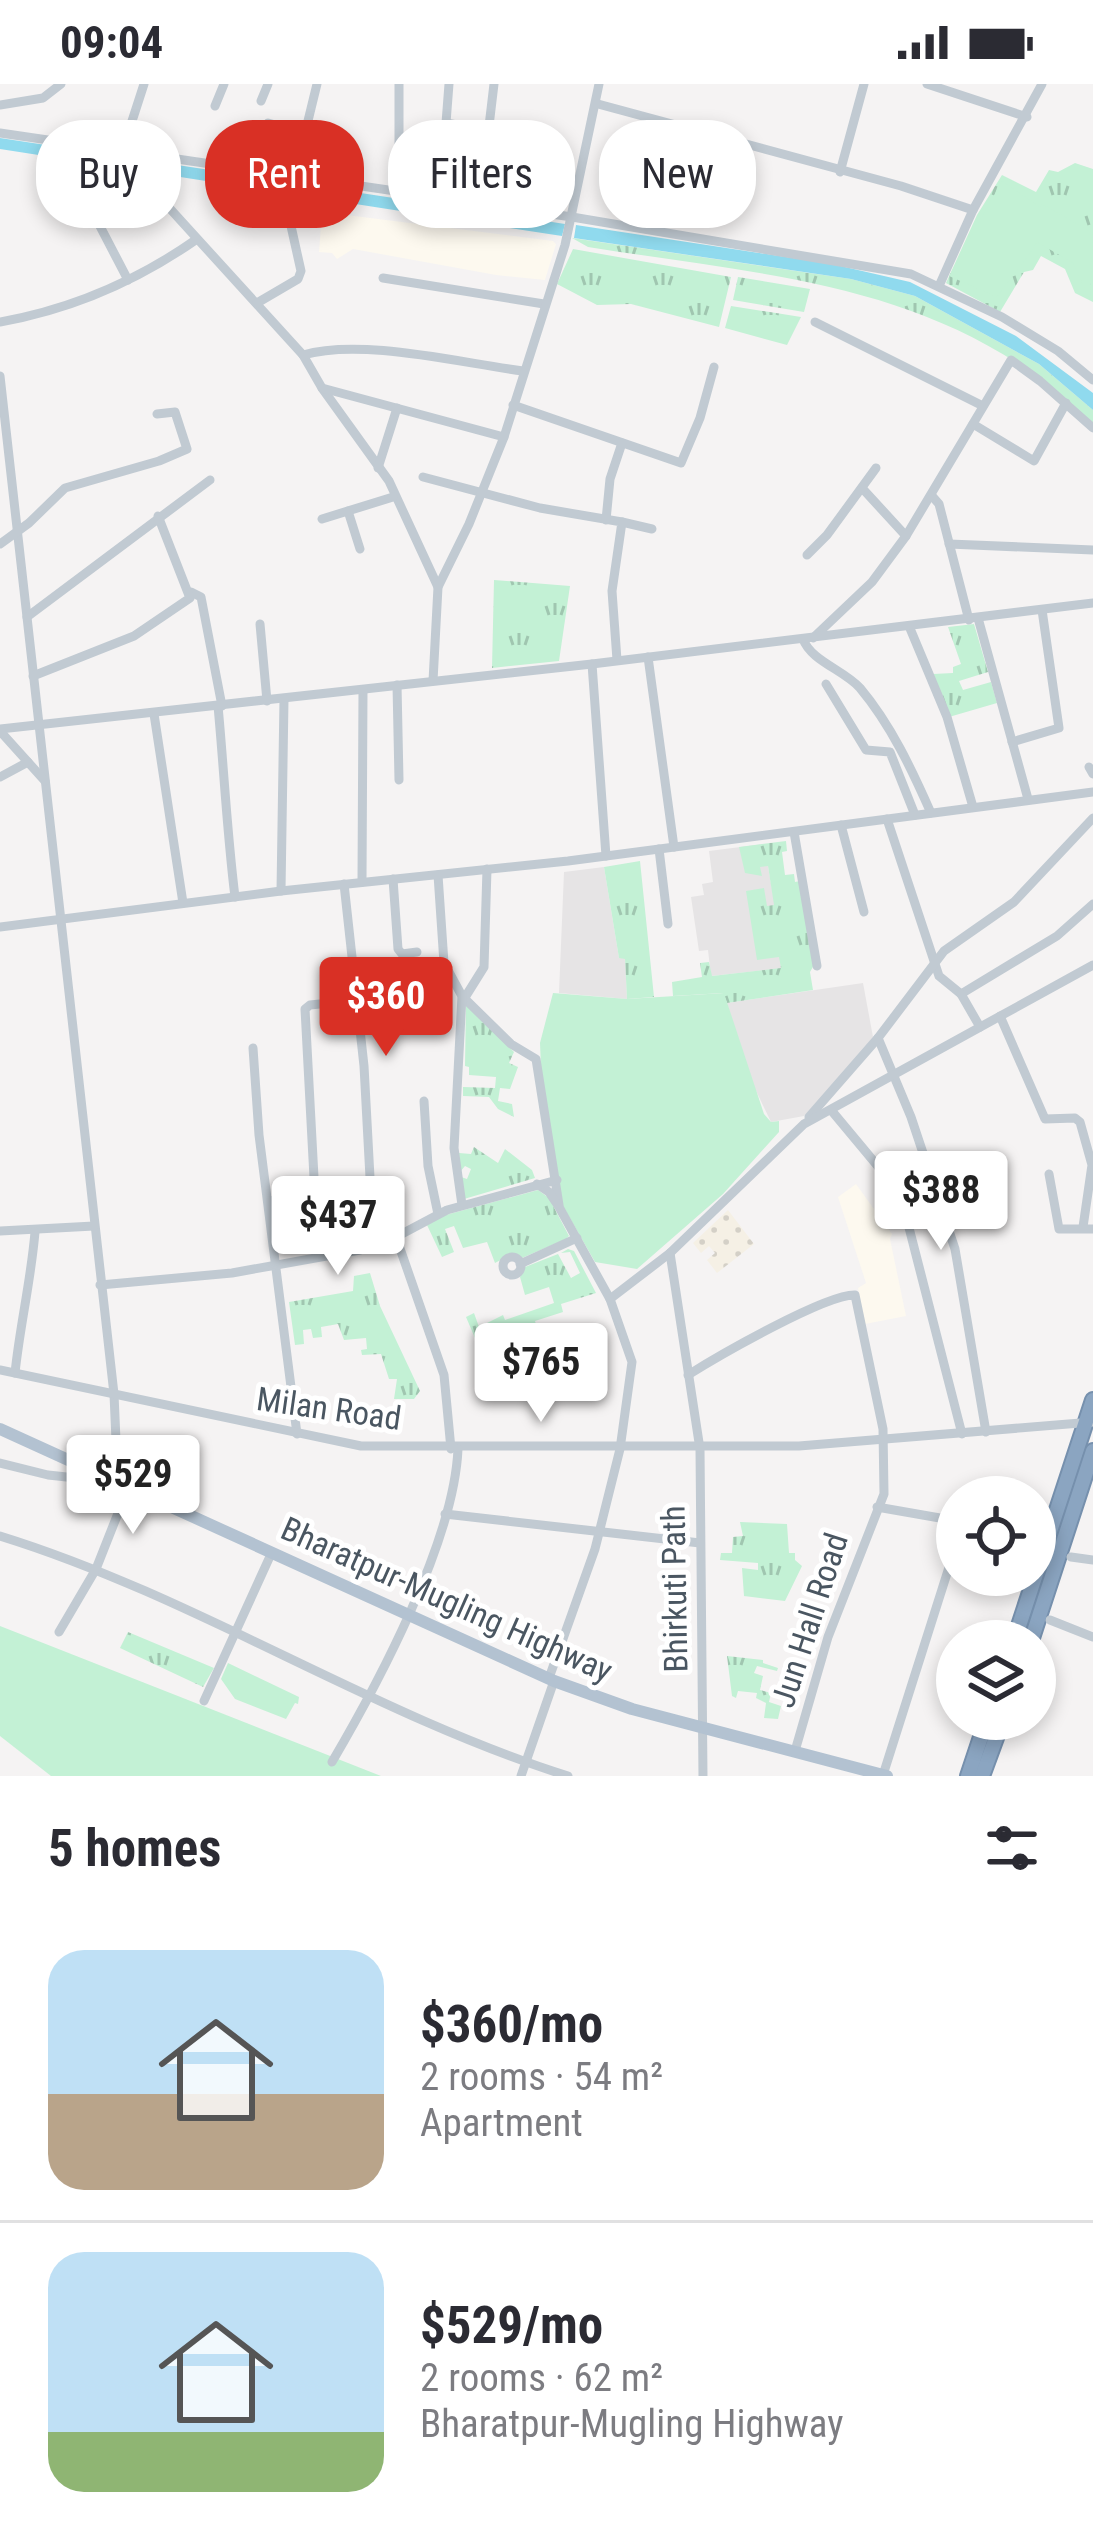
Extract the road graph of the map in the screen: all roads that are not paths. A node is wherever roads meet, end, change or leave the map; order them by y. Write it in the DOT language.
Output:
graph roads {
  1 [pos="61,84"];
  2 [pos="144,84"];
  3 [pos="224,84"];
  4 [pos="268,84"];
  5 [pos="317,84"];
  6 [pos="399,84"];
  7 [pos="449,84"];
  8 [pos="494,84"];
  9 [pos="599,84"];
  10 [pos="864,84"];
  11 [pos="927,84"];
  12 [pos="1042,84"];
  13 [pos="261,101"];
  14 [pos="598,104"];
  15 [pos="0,105"];
  16 [pos="215,106"];
  17 [pos="1027,117"];
  18 [pos="131,120"];
  19 [pos="309,120"];
  20 [pos="399,120"];
  21 [pos="446,120"];
  22 [pos="490,120"];
  23 [pos="0,133"];
  24 [pos="36,138"];
  25 [pos="181,161"];
  26 [pos="840,172"];
  27 [pos="388,191"];
  28 [pos="575,205"];
  29 [pos="974,209"];
  30 [pos="575,218"];
  31 [pos="181,219"];
  32 [pos="101,228"];
  33 [pos="292,228"];
  34 [pos="569,228"];
  35 [pos="197,239"];
  36 [pos="383,278"];
  37 [pos="128,280"];
  38 [pos="939,286"];
  39 [pos="257,303"];
  40 [pos="544,304"];
  41 [pos="0,322"];
  42 [pos="814,322"];
  43 [pos="303,355"];
  44 [pos="714,367"];
  45 [pos="523,371"];
  46 [pos="0,376"];
  47 [pos="1093,380"];
  48 [pos="322,388"];
  49 [pos="1066,403"];
  50 [pos="513,405"];
  51 [pos="983,406"];
  52 [pos="397,408"];
  53 [pos="157,414"];
  54 [pos="973,424"];
  55 [pos="1093,428"];
  56 [pos="504,436"];
  57 [pos="622,443"];
  58 [pos="378,468"];
  59 [pos="876,468"];
  60 [pos="423,477"];
  61 [pos="210,480"];
  62 [pos="862,488"];
  63 [pos="482,493"];
  64 [pos="393,496"];
  65 [pos="932,496"];
  66 [pos="348,511"];
  67 [pos="158,516"];
  68 [pos="322,519"];
  69 [pos="606,520"];
  70 [pos="622,522"];
  71 [pos="652,529"];
  72 [pos="17,532"];
  73 [pos="906,536"];
  74 [pos="0,544"];
  75 [pos="949,544"];
  76 [pos="360,549"];
  77 [pos="1093,550"];
  78 [pos="807,555"];
  79 [pos="438,586"];
  80 [pos="190,592"];
  81 [pos="1093,603"];
  82 [pos="1042,610"];
  83 [pos="27,617"];
  84 [pos="973,619"];
  85 [pos="260,624"];
  86 [pos="909,626"];
  87 [pos="808,638"];
  88 [pos="648,656"];
  89 [pos="617,660"];
  90 [pos="592,664"];
  91 [pos="33,676"];
  92 [pos="433,681"];
  93 [pos="826,684"];
  94 [pos="397,686"];
  95 [pos="363,690"];
  96 [pos="284,699"];
  97 [pos="267,701"];
  98 [pos="220,706"];
  99 [pos="154,714"];
  100 [pos="38,727"];
  101 [pos="0,730"];
  102 [pos="1012,742"];
  103 [pos="28,762"];
  104 [pos="0,777"];
  105 [pos="399,780"];
  106 [pos="45,782"];
  107 [pos="1093,792"];
  108 [pos="1028,799"];
  109 [pos="974,807"];
  110 [pos="931,813"];
  111 [pos="915,815"];
  112 [pos="1093,818"];
  113 [pos="887,819"];
  114 [pos="841,825"];
  115 [pos="794,832"];
  116 [pos="674,848"];
  117 [pos="658,849"];
  118 [pos="606,856"];
  119 [pos="487,869"];
  120 [pos="438,874"];
  121 [pos="393,879"];
  122 [pos="362,882"];
  123 [pos="344,884"];
  124 [pos="281,891"];
  125 [pos="235,897"];
  126 [pos="183,903"];
  127 [pos="1093,904"];
  128 [pos="865,912"];
  129 [pos="60,919"];
  130 [pos="668,924"];
  131 [pos="0,927"];
  132 [pos="417,952"];
  133 [pos="936,961"];
  134 [pos="817,965"];
  135 [pos="1093,965"];
  136 [pos="961,994"];
  137 [pos="463,997"];
  138 [pos="358,1000"];
  139 [pos="1000,1016"];
  140 [pos="980,1027"];
  141 [pos="878,1038"];
  142 [pos="254,1048"];
  143 [pos="894,1074"];
  144 [pos="424,1101"];
  145 [pos="830,1110"];
  146 [pos="804,1124"];
  147 [pos="1049,1174"];
  148 [pos="557,1180"];
  149 [pos="536,1184"];
  150 [pos="314,1196"];
  151 [pos="371,1196"];
  152 [pos="268,1201"];
  153 [pos="462,1205"];
  154 [pos="559,1208"];
  155 [pos="438,1214"];
  156 [pos="906,1216"];
  157 [pos="881,1221"];
  158 [pos="94,1226"];
  159 [pos="1088,1228"];
  160 [pos="0,1231"];
  161 [pos="35,1232"];
  162 [pos="577,1238"];
  163 [pos="390,1240"];
  164 [pos="670,1252"];
  165 [pos="520,1264"];
  166 [pos="276,1266"];
  167 [pos="100,1286"];
  168 [pos="610,1299"];
  169 [pos="0,1370"];
  170 [pos="14,1373"];
  171 [pos="688,1375"];
  172 [pos="114,1394"];
  173 [pos="1093,1400"];
  174 [pos="1090,1423"];
  175 [pos="0,1429"];
  176 [pos="986,1432"];
  177 [pos="297,1434"];
  178 [pos="962,1435"];
  179 [pos="884,1442"];
  180 [pos="455,1449"];
  181 [pos="620,1449"];
  182 [pos="700,1449"];
  183 [pos="1093,1451"];
  184 [pos="0,1462"];
  185 [pos="113,1482"];
  186 [pos="128,1488"];
  187 [pos="877,1507"];
  188 [pos="445,1514"];
  189 [pos="936,1517"];
  190 [pos="599,1532"];
  191 [pos="0,1535"];
  192 [pos="700,1543"];
  193 [pos="272,1552"];
  194 [pos="1071,1557"];
  195 [pos="1093,1559"];
  196 [pos="96,1569"];
  197 [pos="940,1596"];
  198 [pos="406,1616"];
  199 [pos="1021,1620"];
  200 [pos="1038,1620"];
  201 [pos="1056,1623"];
  202 [pos="59,1632"];
  203 [pos="236,1632"];
  204 [pos="1093,1637"];
  205 [pos="552,1679"];
  206 [pos="369,1696"];
  207 [pos="204,1701"];
  208 [pos="705,1729"];
  209 [pos="980,1740"];
  210 [pos="995,1740"];
  211 [pos="795,1751"];
  212 [pos="332,1762"];
  213 [pos="526,1763"];
  214 [pos="885,1775"];
  215 [pos="521,1776"];
  216 [pos="568,1776"];
  217 [pos="703,1776"];
  218 [pos="968,1776"];
  219 [pos="982,1776"];
  1 -- 15 [label="street"];
  2 -- 18 [label="street"];
  3 -- 16 [label="street"];
  4 -- 13 [label="street"];
  5 -- 19 [label="street"];
  6 -- 20 [label="street"];
  7 -- 21 [label="street"];
  8 -- 22 [label="street"];
  9 -- 14 [label="street"];
  10 -- 26 [label="street"];
  11 -- 17 [label="street"];
  12 -- 17 [label="street"];
  14 -- 26 [label="street"];
  14 -- 28 [label="street"];
  17 -- 29 [label="street"];
  23 -- 24 [label="street"];
  25 -- 27 [label="street"];
  26 -- 29 [label="street"];
  29 -- 38 [label="street"];
  30 -- 38 [label="street"];
  31 -- 35 [label="street"];
  32 -- 37 [label="street"];
  33 -- 39 [label="street"];
  34 -- 40 [label="street"];
  35 -- 37 [label="street"];
  35 -- 39 [label="street"];
  36 -- 40 [label="street"];
  37 -- 41 [label="street"];
  38 -- 47 [label="street"];
  39 -- 43 [label="street"];
  40 -- 45 [label="street"];
  42 -- 51 [label="street"];
  43 -- 45 [label="street"];
  43 -- 48 [label="street"];
  44 -- 57 [label="street"];
  45 -- 50 [label="street"];
  46 -- 72 [label="street"];
  48 -- 52 [label="street"];
  48 -- 58 [label="street"];
  49 -- 51 [label="street"];
  49 -- 54 [label="street"];
  49 -- 55 [label="street"];
  50 -- 56 [label="street"];
  50 -- 57 [label="street"];
  51 -- 54 [label="street"];
  52 -- 56 [label="street"];
  52 -- 58 [label="street"];
  53 -- 72 [label="street"];
  54 -- 65 [label="street"];
  56 -- 63 [label="street"];
  57 -- 69 [label="street"];
  58 -- 64 [label="street"];
  59 -- 62 [label="street"];
  60 -- 63 [label="street"];
  61 -- 67 [label="street"];
  62 -- 73 [label="street"];
  62 -- 78 [label="street"];
  63 -- 69 [label="street"];
  63 -- 79 [label="street"];
  64 -- 66 [label="street"];
  64 -- 79 [label="street"];
  65 -- 73 [label="street"];
  65 -- 75 [label="street"];
  66 -- 68 [label="street"];
  66 -- 76 [label="street"];
  67 -- 80 [label="street"];
  67 -- 83 [label="street"];
  69 -- 70 [label="street"];
  70 -- 71 [label="street"];
  70 -- 89 [label="street"];
  72 -- 74 [label="street"];
  72 -- 83 [label="street"];
  73 -- 87 [label="street"];
  75 -- 77 [label="street"];
  75 -- 84 [label="street"];
  79 -- 92 [label="street"];
  80 -- 91 [label="street"];
  80 -- 98 [label="street"];
  81 -- 82 [label="street"];
  82 -- 84 [label="street"];
  82 -- 102 [label="street"];
  83 -- 91 [label="street"];
  84 -- 86 [label="street"];
  84 -- 102 [label="street"];
  85 -- 97 [label="street"];
  86 -- 87 [label="street"];
  86 -- 109 [label="street"];
  87 -- 88 [label="street"];
  87 -- 110 [label="street"];
  88 -- 89 [label="street"];
  88 -- 116 [label="street"];
  89 -- 90 [label="street"];
  90 -- 92 [label="street"];
  90 -- 118 [label="street"];
  91 -- 100 [label="street"];
  92 -- 94 [label="street"];
  93 -- 111 [label="street"];
  94 -- 95 [label="street"];
  94 -- 105 [label="street"];
  95 -- 96 [label="street"];
  95 -- 122 [label="street"];
  96 -- 97 [label="street"];
  96 -- 124 [label="street"];
  97 -- 98 [label="street"];
  98 -- 99 [label="street"];
  98 -- 125 [label="street"];
  99 -- 100 [label="street"];
  99 -- 126 [label="street"];
  100 -- 101 [label="street"];
  100 -- 106 [label="street"];
  101 -- 103 [label="street"];
  102 -- 108 [label="street"];
  103 -- 104 [label="street"];
  103 -- 106 [label="street"];
  106 -- 129 [label="street"];
  107 -- 108 [label="street"];
  108 -- 109 [label="street"];
  109 -- 110 [label="street"];
  110 -- 111 [label="street"];
  111 -- 113 [label="street"];
  112 -- 133 [label="street"];
  113 -- 114 [label="street"];
  113 -- 133 [label="street"];
  114 -- 115 [label="street"];
  114 -- 128 [label="street"];
  115 -- 116 [label="street"];
  115 -- 134 [label="street"];
  116 -- 117 [label="street"];
  117 -- 118 [label="street"];
  117 -- 130 [label="street"];
  118 -- 119 [label="street"];
  119 -- 120 [label="street"];
  119 -- 137 [label="street"];
  120 -- 121 [label="street"];
  120 -- 137 [label="street"];
  121 -- 122 [label="street"];
  121 -- 132 [label="street"];
  122 -- 123 [label="street"];
  123 -- 124 [label="street"];
  123 -- 138 [label="street"];
  124 -- 125 [label="street"];
  125 -- 126 [label="street"];
  126 -- 129 [label="street"];
  127 -- 136 [label="street"];
  129 -- 131 [label="street"];
  129 -- 158 [label="street"];
  133 -- 136 [label="street"];
  133 -- 141 [label="street"];
  135 -- 139 [label="street"];
  136 -- 140 [label="street"];
  137 -- 148 [label="street"];
  137 -- 153 [label="street"];
  138 -- 150 [label="street"];
  138 -- 151 [label="street"];
  139 -- 140 [label="street"];
  139 -- 159 [label="street"];
  140 -- 143 [label="street"];
  141 -- 143 [label="street"];
  141 -- 146 [label="street"];
  142 -- 152 [label="street"];
  143 -- 145 [label="street"];
  143 -- 176 [label="street"];
  144 -- 155 [label="street"];
  145 -- 146 [label="street"];
  145 -- 156 [label="street"];
  146 -- 164 [label="street"];
  147 -- 159 [label="street"];
  148 -- 149 [label="street"];
  148 -- 154 [label="street"];
  149 -- 153 [label="street"];
  149 -- 154 [label="street"];
  150 -- 151 [label="street"];
  150 -- 152 [label="street"];
  151 -- 163 [label="street"];
  152 -- 166 [label="street"];
  153 -- 155 [label="street"];
  154 -- 162 [label="street"];
  155 -- 163 [label="street"];
  156 -- 157 [label="street"];
  156 -- 178 [label="street"];
  158 -- 161 [label="street"];
  158 -- 167 [label="street"];
  160 -- 161 [label="street"];
  161 -- 170 [label="street"];
  162 -- 165 [label="street"];
  162 -- 168 [label="street"];
  163 -- 166 [label="street"];
  163 -- 180 [label="street"];
  164 -- 168 [label="street"];
  164 -- 171 [label="street, Bhirkuti Path"];
  166 -- 167 [label="street"];
  166 -- 177 [label="street"];
  167 -- 172 [label="street"];
  168 -- 181 [label="street"];
  169 -- 170 [label="street, Milan Road"];
  170 -- 172 [label="street, Milan Road"];
  171 -- 179 [label="street, Jun Hall Road"];
  171 -- 182 [label="street, Bhirkuti Path"];
  172 -- 177 [label="street, Milan Road"];
  172 -- 185 [label="street"];
  173 -- 174 [label="highway"];
  174 -- 176 [label="street, Milan Road"];
  174 -- 199 [label="highway"];
  175 -- 185 [label="main road, Bharatpur-Mugling Highway"];
  176 -- 178 [label="street, Milan Road"];
  177 -- 180 [label="street, Milan Road"];
  178 -- 179 [label="street, Milan Road"];
  179 -- 182 [label="street, Milan Road"];
  179 -- 187 [label="street, Jun Hall Road"];
  180 -- 181 [label="street, Milan Road"];
  180 -- 188 [label="street"];
  181 -- 182 [label="street, Milan Road"];
  181 -- 190 [label="street"];
  182 -- 192 [label="street, Bhirkuti Path"];
  183 -- 200 [label="highway"];
  184 -- 185 [label="street"];
  185 -- 186 [label="main road, Bharatpur-Mugling Highway"];
  186 -- 193 [label="main road, Bharatpur-Mugling Highway"];
  186 -- 196 [label="street"];
  187 -- 189 [label="street, Jun Hall Road"];
  187 -- 211 [label="street, Jun Hall Road"];
  188 -- 190 [label="street"];
  188 -- 198 [label="street"];
  190 -- 192 [label="street"];
  190 -- 205 [label="street"];
  191 -- 196 [label="street"];
  192 -- 208 [label="street, Bhirkuti Path"];
  193 -- 198 [label="main road, Bharatpur-Mugling Highway"];
  193 -- 203 [label="street"];
  194 -- 195 [label="street"];
  196 -- 202 [label="street"];
  196 -- 203 [label="street"];
  197 -- 214 [label="street"];
  198 -- 205 [label="main road, Bharatpur-Mugling Highway"];
  198 -- 206 [label="street"];
  201 -- 204 [label="street"];
  203 -- 206 [label="street"];
  203 -- 207 [label="street"];
  205 -- 208 [label="main road, Bharatpur-Mugling Highway"];
  205 -- 213 [label="street"];
  206 -- 212 [label="street"];
  206 -- 213 [label="street"];
  208 -- 211 [label="main road, Bharatpur-Mugling Highway"];
  208 -- 217 [label="street, Bhirkuti Path"];
  209 -- 218 [label="highway"];
  210 -- 219 [label="highway"];
  211 -- 214 [label="main road, Bharatpur-Mugling Highway"];
  213 -- 215 [label="street"];
  213 -- 216 [label="street"];
}
